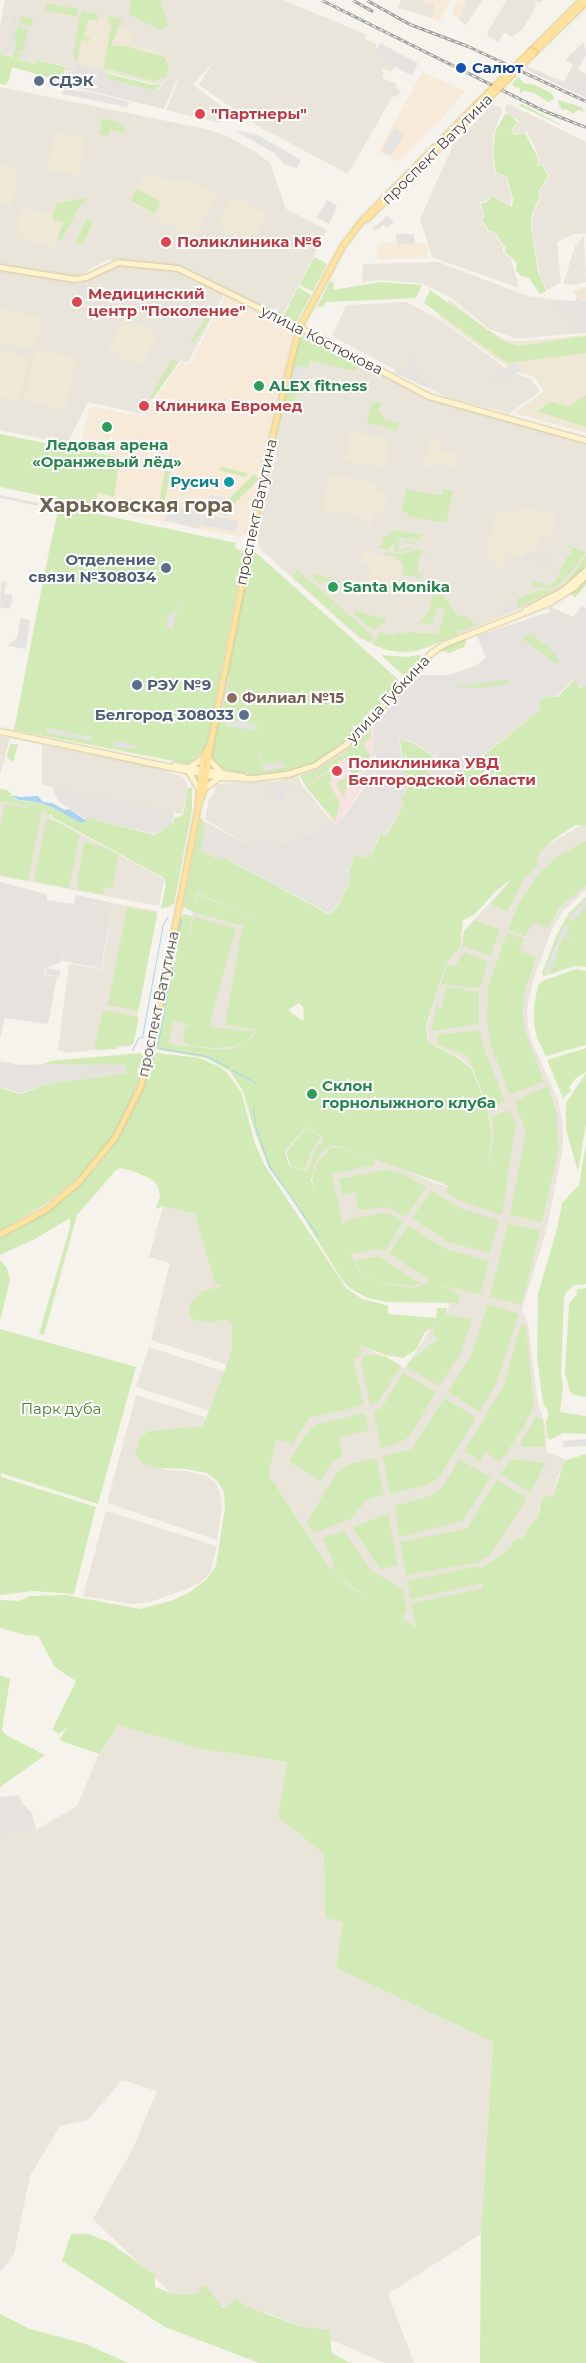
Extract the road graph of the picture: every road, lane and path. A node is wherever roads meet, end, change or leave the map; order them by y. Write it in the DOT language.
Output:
graph roads {
  1 [pos="581,0"];
  2 [pos="586,2"];
  3 [pos="532,51"];
  4 [pos="0,267"];
  5 [pos="299,327"];
  6 [pos="586,440"];
  7 [pos="586,570"];
  8 [pos="586,574"];
  9 [pos="521,612"];
  10 [pos="0,731"];
  11 [pos="201,768"];
  12 [pos="218,771"];
  13 [pos="218,777"];
  14 [pos="254,778"];
  15 [pos="201,786"];
  16 [pos="0,1234"];
  1 -- 3 [label="main road, проспект Ватутина"];
  2 -- 3 [label="main road, проспект Ватутина"];
  3 -- 5 [label="main road, проспект Ватутина, bridge"];
  4 -- 5 [label="main road, улица Костюкова"];
  5 -- 6 [label="main road, улица Костюкова"];
  5 -- 11 [label="main road, проспект Ватутина"];
  7 -- 9 [label="main road, улица Губкина"];
  8 -- 9 [label="main road, улица Губкина"];
  9 -- 14 [label="main road, улица Губкина"];
  10 -- 11 [label="main road, улица Губкина"];
  11 -- 12 [label="main road"];
  11 -- 12 [label="main road, улица Губкина"];
  11 -- 13 [label="main road, улица Губкина"];
  11 -- 15 [label="main road, проспект Ватутина"];
  11 -- 15 [label="main road"];
  12 -- 13 [label="main road"];
  12 -- 14 [label="main road, улица Губкина"];
  13 -- 14 [label="main road, улица Губкина"];
  13 -- 15 [label="main road"];
  15 -- 16 [label="main road, проспект Ватутина"];
}
